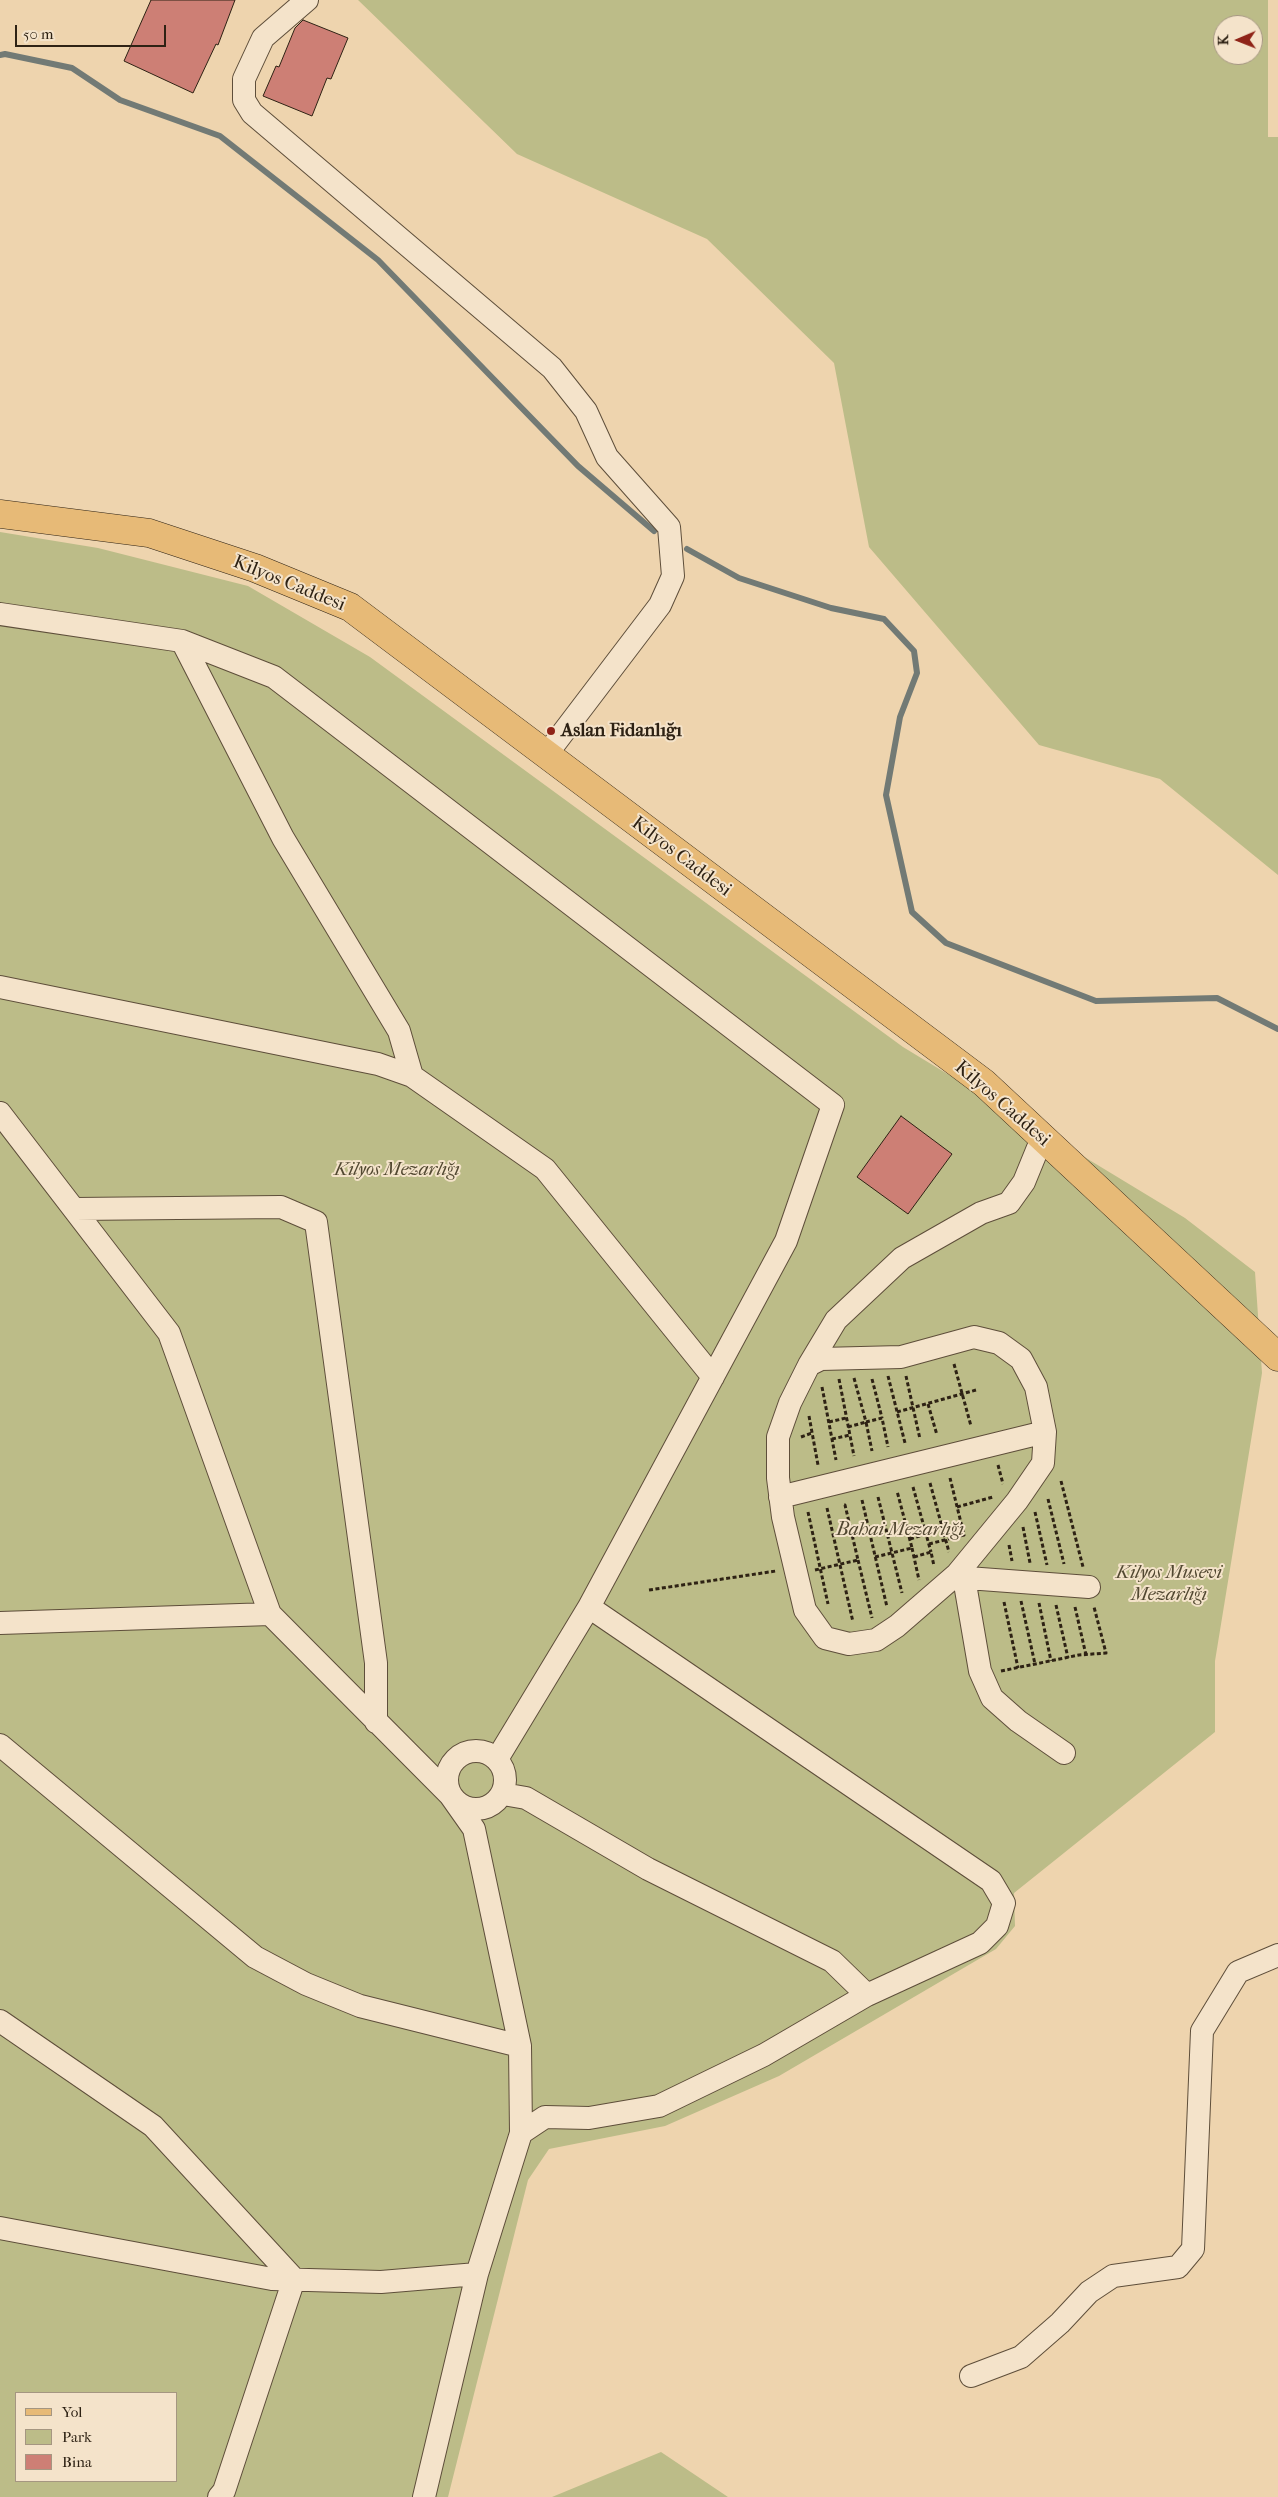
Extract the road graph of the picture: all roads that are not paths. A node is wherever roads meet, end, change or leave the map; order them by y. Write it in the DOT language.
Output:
graph roads {
  1 [pos="307,0"];
  2 [pos="0,514"];
  3 [pos="0,614"];
  4 [pos="182,641"];
  5 [pos="546,755"];
  6 [pos="0,987"];
  7 [pos="412,1076"];
  8 [pos="0,1113"];
  9 [pos="1042,1138"];
  10 [pos="75,1209"];
  11 [pos="836,1320"];
  12 [pos="1278,1357"];
  13 [pos="850,1364"];
  14 [pos="809,1369"];
  15 [pos="713,1377"];
  16 [pos="1045,1432"];
  17 [pos="782,1507"];
  18 [pos="958,1576"];
  19 [pos="1089,1587"];
  20 [pos="589,1607"];
  21 [pos="270,1614"];
  22 [pos="0,1623"];
  23 [pos="376,1722"];
  24 [pos="0,1745"];
  25 [pos="1064,1753"];
  26 [pos="497,1759"];
  27 [pos="503,1794"];
  28 [pos="450,1795"];
  29 [pos="1278,1955"];
  30 [pos="866,1995"];
  31 [pos="0,2021"];
  32 [pos="520,2046"];
  33 [pos="520,2134"];
  34 [pos="0,2228"];
  35 [pos="477,2274"];
  36 [pos="294,2279"];
  37 [pos="971,2376"];
  38 [pos="219,2497"];
  39 [pos="424,2497"];
  1 -- 5 [label="street"];
  2 -- 5 [label="main road, Kilyos Caddesi"];
  3 -- 4 [label="street"];
  4 -- 7 [label="street"];
  4 -- 15 [label="street"];
  5 -- 9 [label="main road, Kilyos Caddesi"];
  6 -- 7 [label="street"];
  7 -- 15 [label="street"];
  8 -- 10 [label="street"];
  9 -- 11 [label="street"];
  9 -- 12 [label="main road, Kilyos Caddesi"];
  10 -- 21 [label="street"];
  10 -- 23 [label="street"];
  11 -- 13 [label="street"];
  11 -- 14 [label="street"];
  13 -- 14 [label="street"];
  13 -- 16 [label="street"];
  14 -- 17 [label="street"];
  15 -- 20 [label="street"];
  16 -- 17 [label="street"];
  16 -- 18 [label="street"];
  17 -- 18 [label="street"];
  18 -- 19 [label="street"];
  18 -- 25 [label="street"];
  20 -- 26 [label="street"];
  20 -- 30 [label="street"];
  21 -- 22 [label="street"];
  21 -- 23 [label="street"];
  23 -- 28 [label="street"];
  24 -- 32 [label="street"];
  26 -- 27 [label="street"];
  26 -- 28 [label="street"];
  27 -- 28 [label="street"];
  27 -- 30 [label="street"];
  28 -- 32 [label="street"];
  29 -- 37 [label="street"];
  30 -- 33 [label="street"];
  31 -- 36 [label="street"];
  32 -- 33 [label="street"];
  33 -- 35 [label="street"];
  34 -- 36 [label="street"];
  35 -- 36 [label="street"];
  35 -- 39 [label="street"];
  36 -- 38 [label="street"];
}
